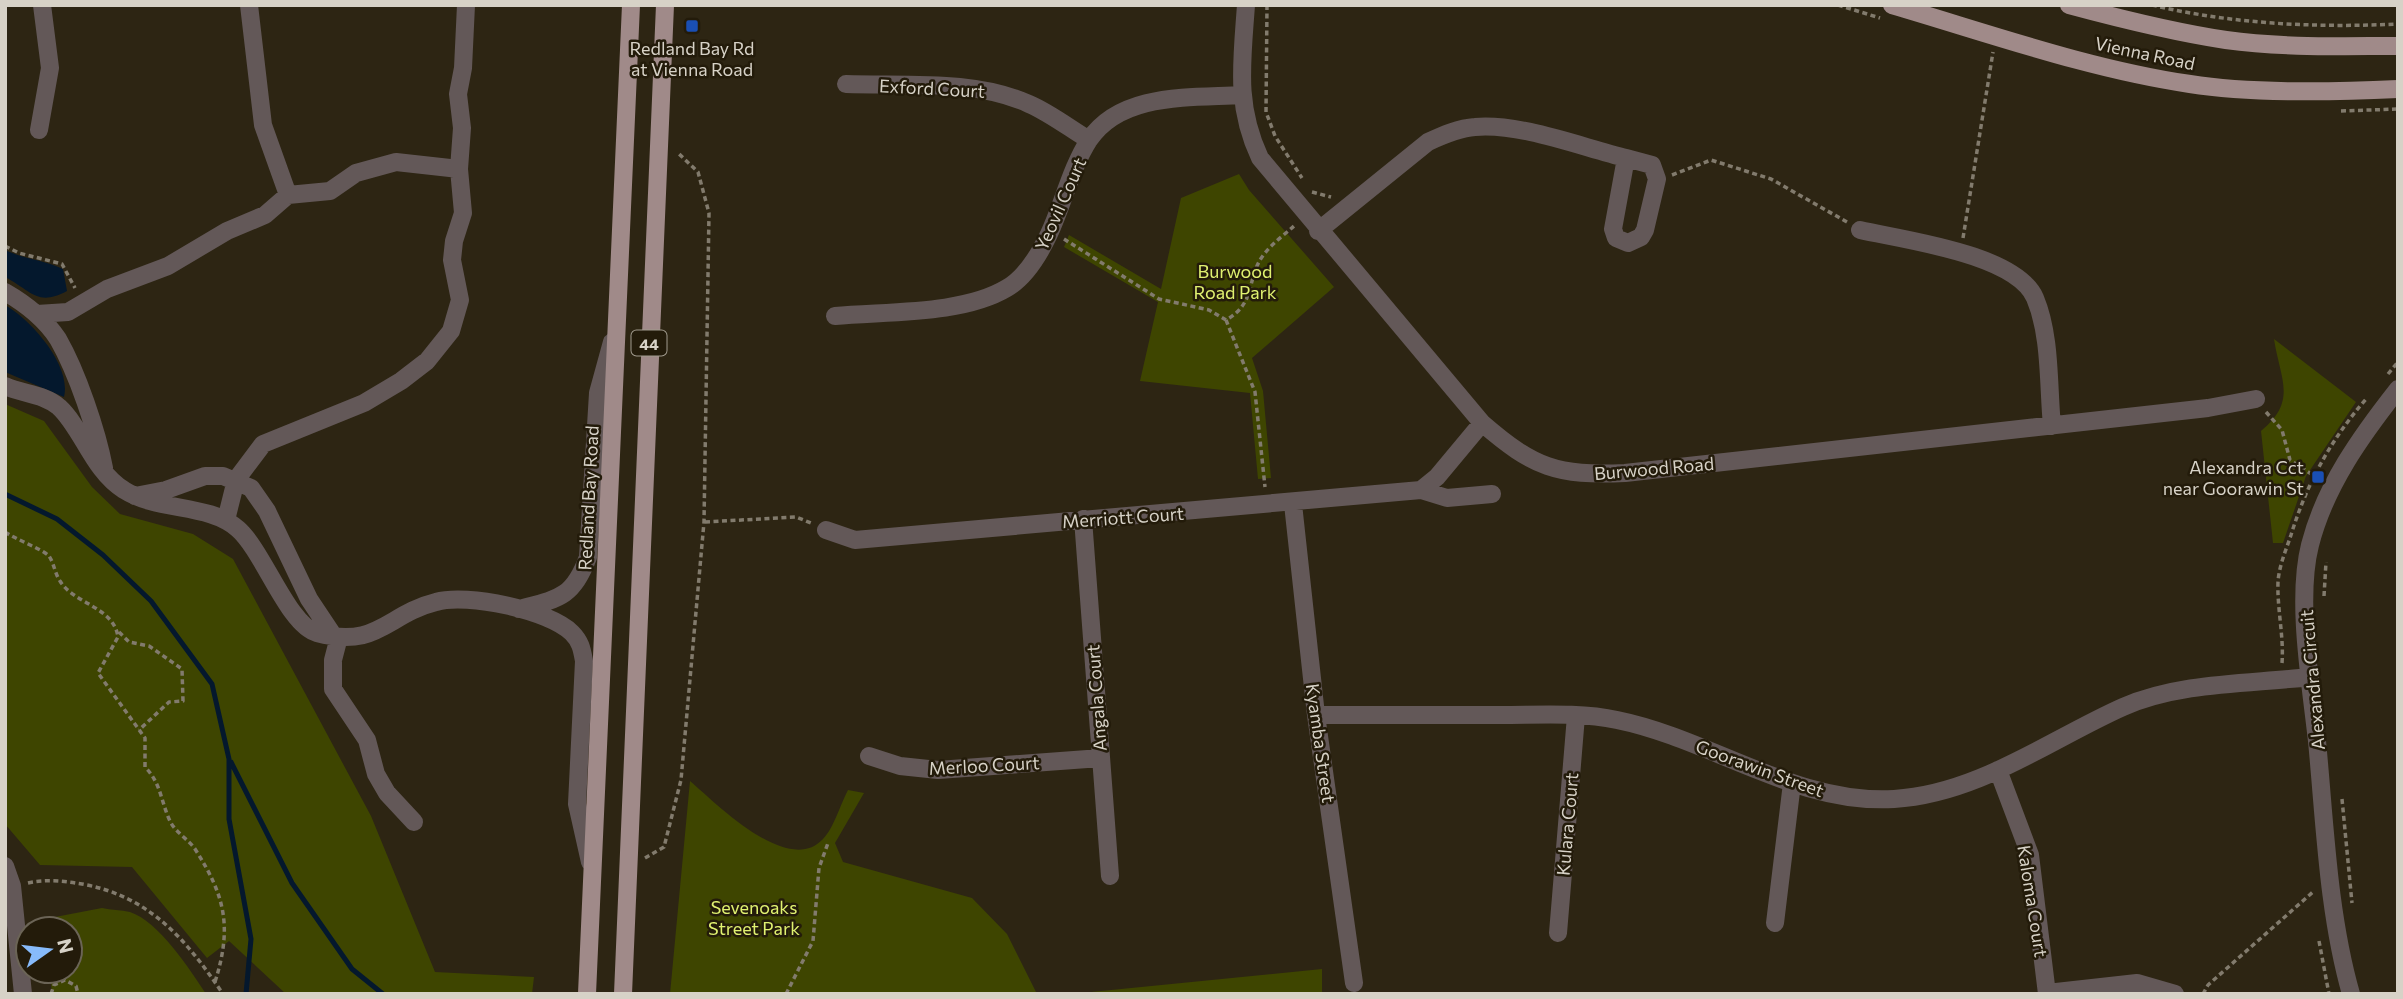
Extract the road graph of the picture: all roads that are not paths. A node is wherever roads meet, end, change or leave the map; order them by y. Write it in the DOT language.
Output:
graph roads {
  1 [pos="42,5"];
  2 [pos="249,5"];
  3 [pos="466,5"];
  4 [pos="631,5"];
  5 [pos="665,5"];
  6 [pos="1246,5"];
  7 [pos="1892,5"];
  8 [pos="2069,5"];
  9 [pos="2398,46"];
  10 [pos="846,84"];
  11 [pos="2398,89"];
  12 [pos="1242,95"];
  13 [pos="39,130"];
  14 [pos="1089,140"];
  15 [pos="1626,158"];
  16 [pos="459,169"];
  17 [pos="288,195"];
  18 [pos="1318,230"];
  19 [pos="1860,230"];
  20 [pos="5,292"];
  21 [pos="75,307"];
  22 [pos="37,314"];
  23 [pos="835,316"];
  24 [pos="618,322"];
  25 [pos="58,340"];
  26 [pos="5,386"];
  27 [pos="2398,389"];
  28 [pos="2256,399"];
  29 [pos="1482,423"];
  30 [pos="2052,426"];
  31 [pos="104,468"];
  32 [pos="236,480"];
  33 [pos="1421,491"];
  34 [pos="1492,494"];
  35 [pos="134,496"];
  36 [pos="1293,503"];
  37 [pos="1083,519"];
  38 [pos="226,520"];
  39 [pos="826,530"];
  40 [pos="519,609"];
  41 [pos="336,636"];
  42 [pos="2310,677"];
  43 [pos="1316,715"];
  44 [pos="1576,716"];
  45 [pos="869,755"];
  46 [pos="1101,758"];
  47 [pos="1998,770"];
  48 [pos="1792,783"];
  49 [pos="414,822"];
  50 [pos="5,866"];
  51 [pos="592,872"];
  52 [pos="1110,876"];
  53 [pos="1775,923"];
  54 [pos="1558,933"];
  55 [pos="1354,983"];
  56 [pos="2047,993"];
  57 [pos="23,994"];
  58 [pos="586,994"];
  59 [pos="623,994"];
  60 [pos="2175,994"];
  61 [pos="2351,994"];
  1 -- 13 [label="street"];
  2 -- 17 [label="street"];
  3 -- 16 [label="street"];
  4 -- 24 [label="main road, Redland Bay Road / 44"];
  5 -- 59 [label="main road, 44"];
  6 -- 12 [label="street, Burwood Road"];
  7 -- 11 [label="main road, Vienna Road"];
  8 -- 9 [label="main road, Vienna Road"];
  10 -- 14 [label="street, Exford Court"];
  12 -- 14 [label="street, Yeovil Court"];
  12 -- 18 [label="street, Burwood Road"];
  14 -- 23 [label="street, Yeovil Court"];
  15 -- 15 [label="street"];
  15 -- 18 [label="street"];
  16 -- 17 [label="street"];
  16 -- 32 [label="street"];
  17 -- 21 [label="street"];
  18 -- 29 [label="street, Burwood Road"];
  19 -- 30 [label="street"];
  20 -- 22 [label="street"];
  21 -- 22 [label="street"];
  21 -- 25 [label="street"];
  22 -- 25 [label="street"];
  24 -- 40 [label="street"];
  24 -- 51 [label="main road, Redland Bay Road / 44"];
  25 -- 31 [label="street"];
  26 -- 31 [label="street"];
  27 -- 42 [label="street, Alexandra Circuit"];
  28 -- 30 [label="street, Burwood Road"];
  29 -- 30 [label="street, Burwood Road"];
  29 -- 33 [label="street"];
  31 -- 35 [label="street"];
  32 -- 35 [label="street"];
  32 -- 38 [label="street"];
  32 -- 41 [label="street"];
  33 -- 34 [label="street, Merriott Court"];
  33 -- 36 [label="street, Merriott Court"];
  35 -- 38 [label="street"];
  36 -- 37 [label="street, Merriott Court"];
  36 -- 43 [label="street, Kyamba Street"];
  37 -- 39 [label="street, Merriott Court"];
  37 -- 46 [label="street, Angala Court"];
  38 -- 41 [label="street"];
  40 -- 41 [label="street"];
  40 -- 51 [label="street"];
  41 -- 49 [label="street"];
  42 -- 47 [label="street, Goorawin Street"];
  42 -- 61 [label="street, Alexandra Circuit"];
  43 -- 44 [label="street, Goorawin Street"];
  43 -- 55 [label="street, Kyamba Street"];
  44 -- 48 [label="street, Goorawin Street"];
  44 -- 54 [label="street, Kulara Court"];
  45 -- 46 [label="street, Merloo Court"];
  46 -- 52 [label="street, Angala Court"];
  47 -- 48 [label="street, Goorawin Street"];
  47 -- 56 [label="street, Kaloma Court"];
  48 -- 53 [label="street"];
  50 -- 57 [label="street"];
  51 -- 58 [label="main road, Redland Bay Road / 44"];
  56 -- 60 [label="street"];
}
